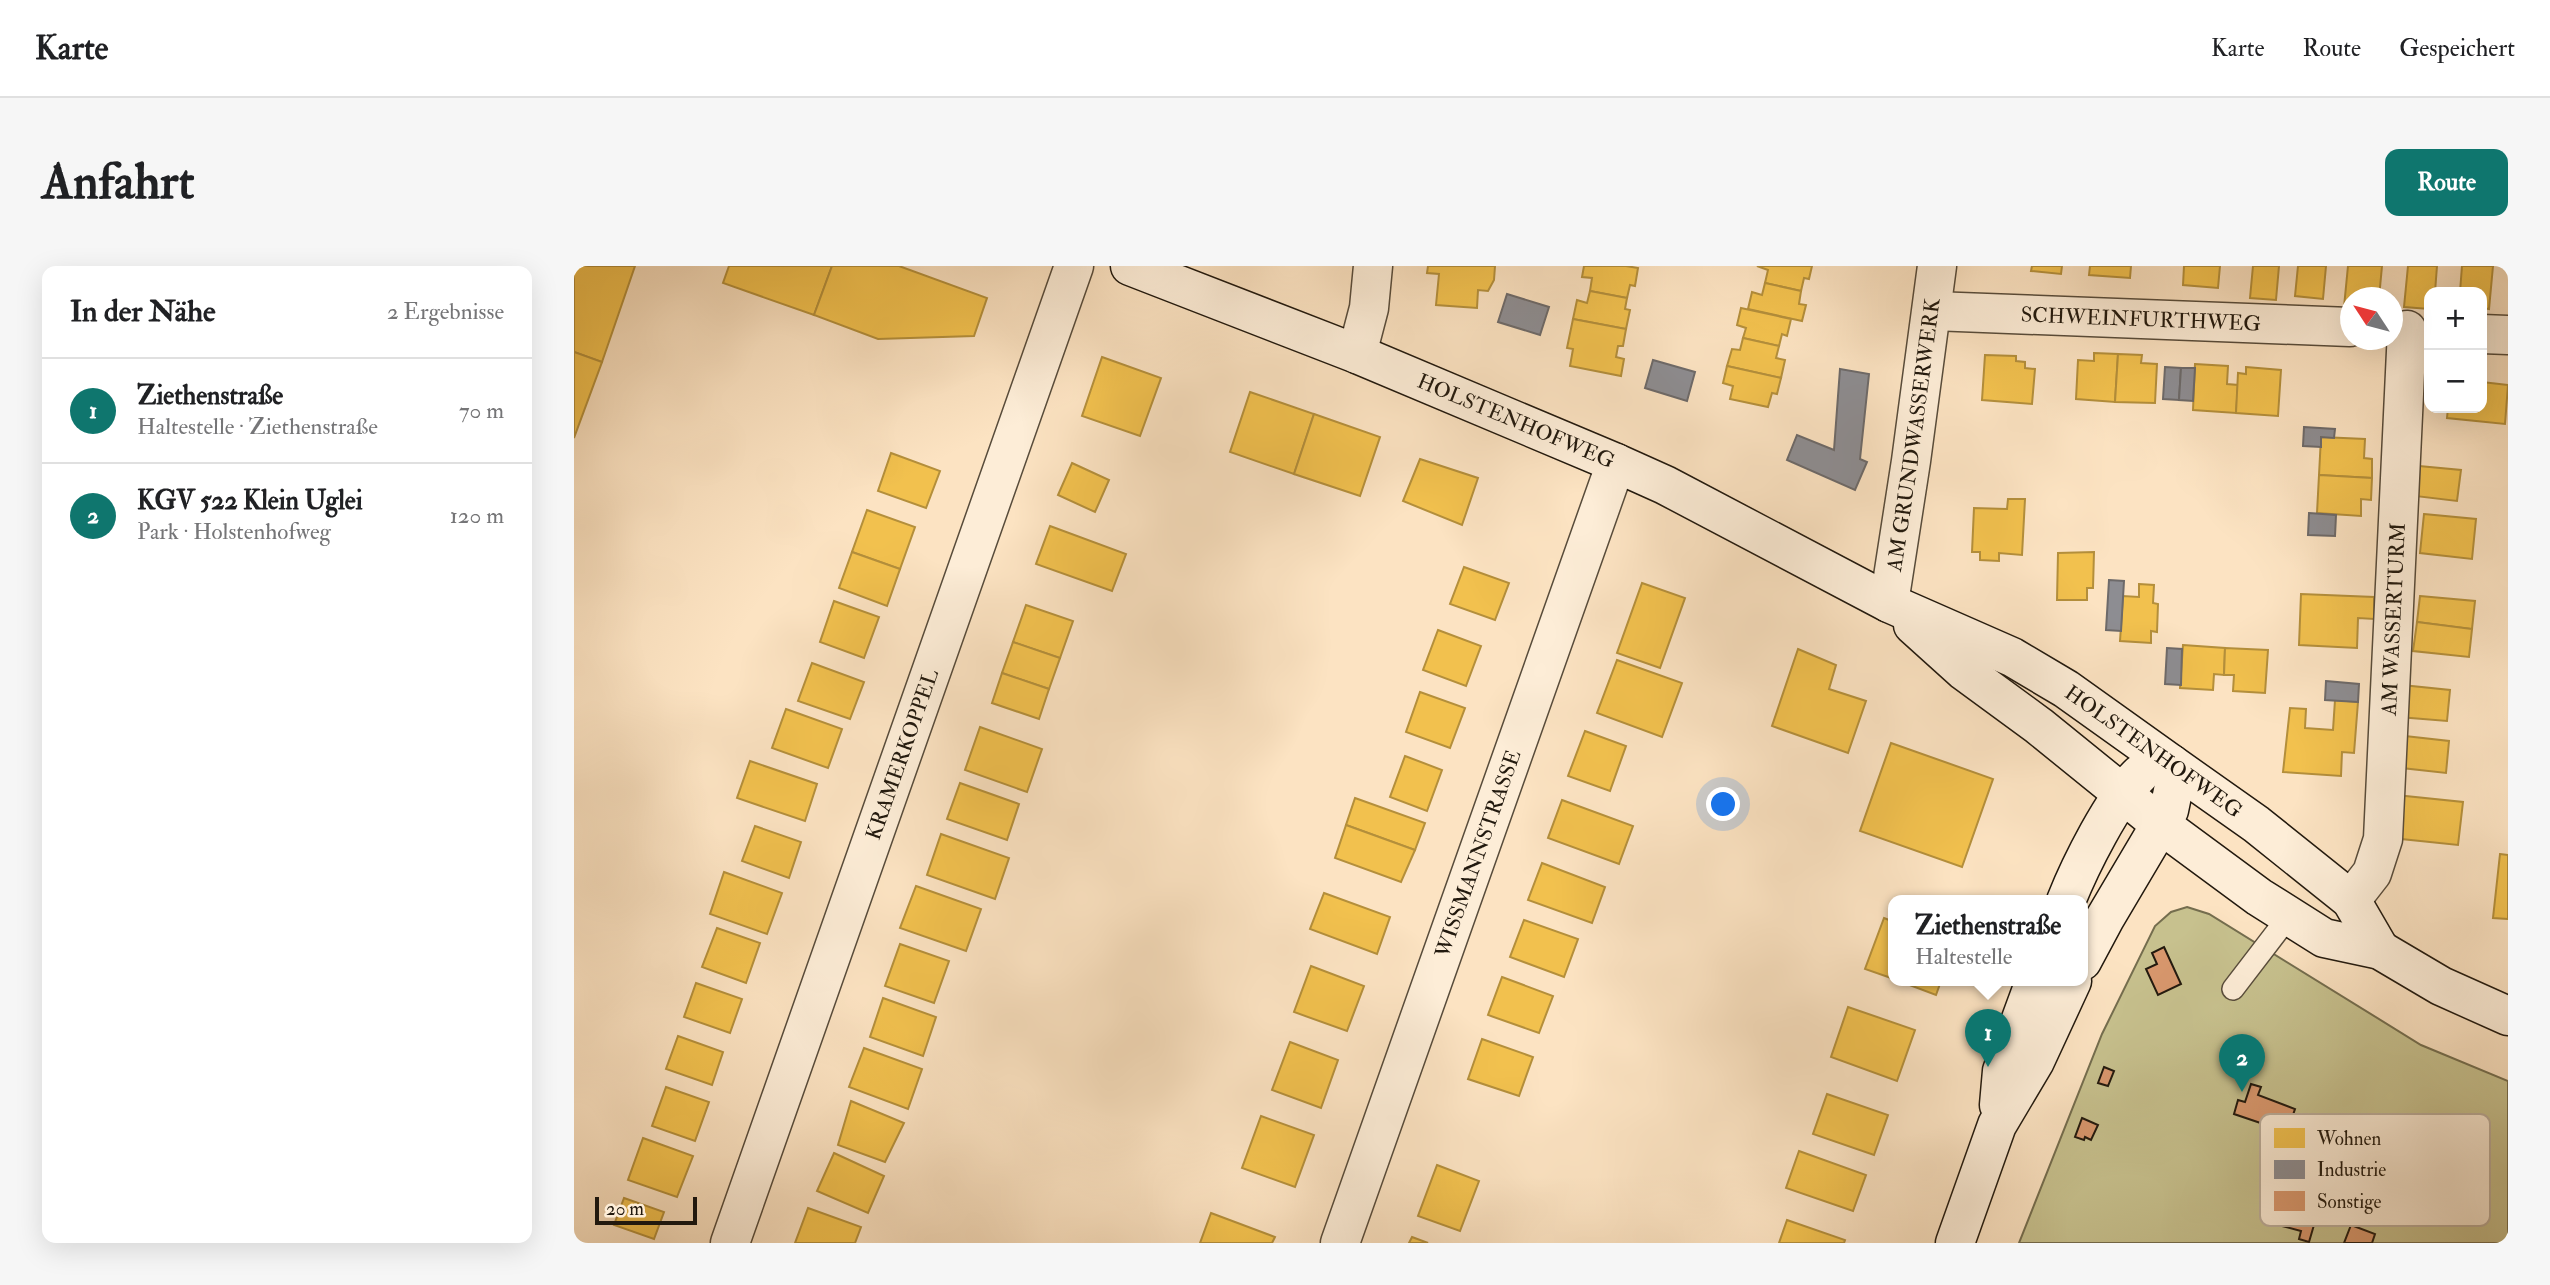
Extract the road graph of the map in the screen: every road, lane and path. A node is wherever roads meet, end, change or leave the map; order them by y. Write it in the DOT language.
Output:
graph roads {
  1 [pos="1074,266"];
  2 [pos="1130,266"];
  3 [pos="1373,266"];
  4 [pos="1937,266"];
  5 [pos="1933,311"];
  6 [pos="2340,327"];
  7 [pos="2409,330"];
  8 [pos="2487,334"];
  9 [pos="2508,335"];
  10 [pos="1357,354"];
  11 [pos="1616,463"];
  12 [pos="1889,603"];
  13 [pos="2171,764"];
  14 [pos="2123,794"];
  15 [pos="2160,824"];
  16 [pos="2069,895"];
  17 [pos="2351,900"];
  18 [pos="2289,916"];
  19 [pos="2088,950"];
  20 [pos="2380,950"];
  21 [pos="2033,986"];
  22 [pos="2070,986"];
  23 [pos="2233,989"];
  24 [pos="2508,1016"];
  25 [pos="1997,1125"];
  26 [pos="730,1243"];
  27 [pos="1340,1243"];
  28 [pos="1955,1243"];
  1 -- 26 [label="street, KRAMERKOPPEL"];
  2 -- 10 [label="street, HOLSTENHOFWEG"];
  3 -- 10 [label="street"];
  4 -- 5 [label="street, AM GRUNDWASSERWERK"];
  5 -- 6 [label="street, SCHWEINFURTHWEG"];
  5 -- 12 [label="street, AM GRUNDWASSERWERK"];
  7 -- 17 [label="street, AM WASSERTURM"];
  8 -- 9 [label="street"];
  10 -- 11 [label="street, HOLSTENHOFWEG"];
  11 -- 12 [label="street, HOLSTENHOFWEG"];
  11 -- 27 [label="street, WISSMANNSTRASSE"];
  12 -- 13 [label="street, HOLSTENHOFWEG"];
  12 -- 14 [label="street, HOLSTENHOFWEG"];
  13 -- 14 [label="street"];
  13 -- 15 [label="street"];
  13 -- 17 [label="street, HOLSTENHOFWEG"];
  14 -- 15 [label="street, HOLSTENHOFWEG"];
  14 -- 16 [label="street"];
  15 -- 18 [label="street, HOLSTENHOFWEG"];
  15 -- 19 [label="street"];
  17 -- 20 [label="street, HOLSTENHOFWEG"];
  18 -- 20 [label="street, HOLSTENHOFWEG"];
  18 -- 23 [label="lane"];
  20 -- 24 [label="street, HOLSTENHOFWEG"];
  21 -- 25 [label="street"];
  22 -- 25 [label="street"];
  25 -- 28 [label="street"];
}
